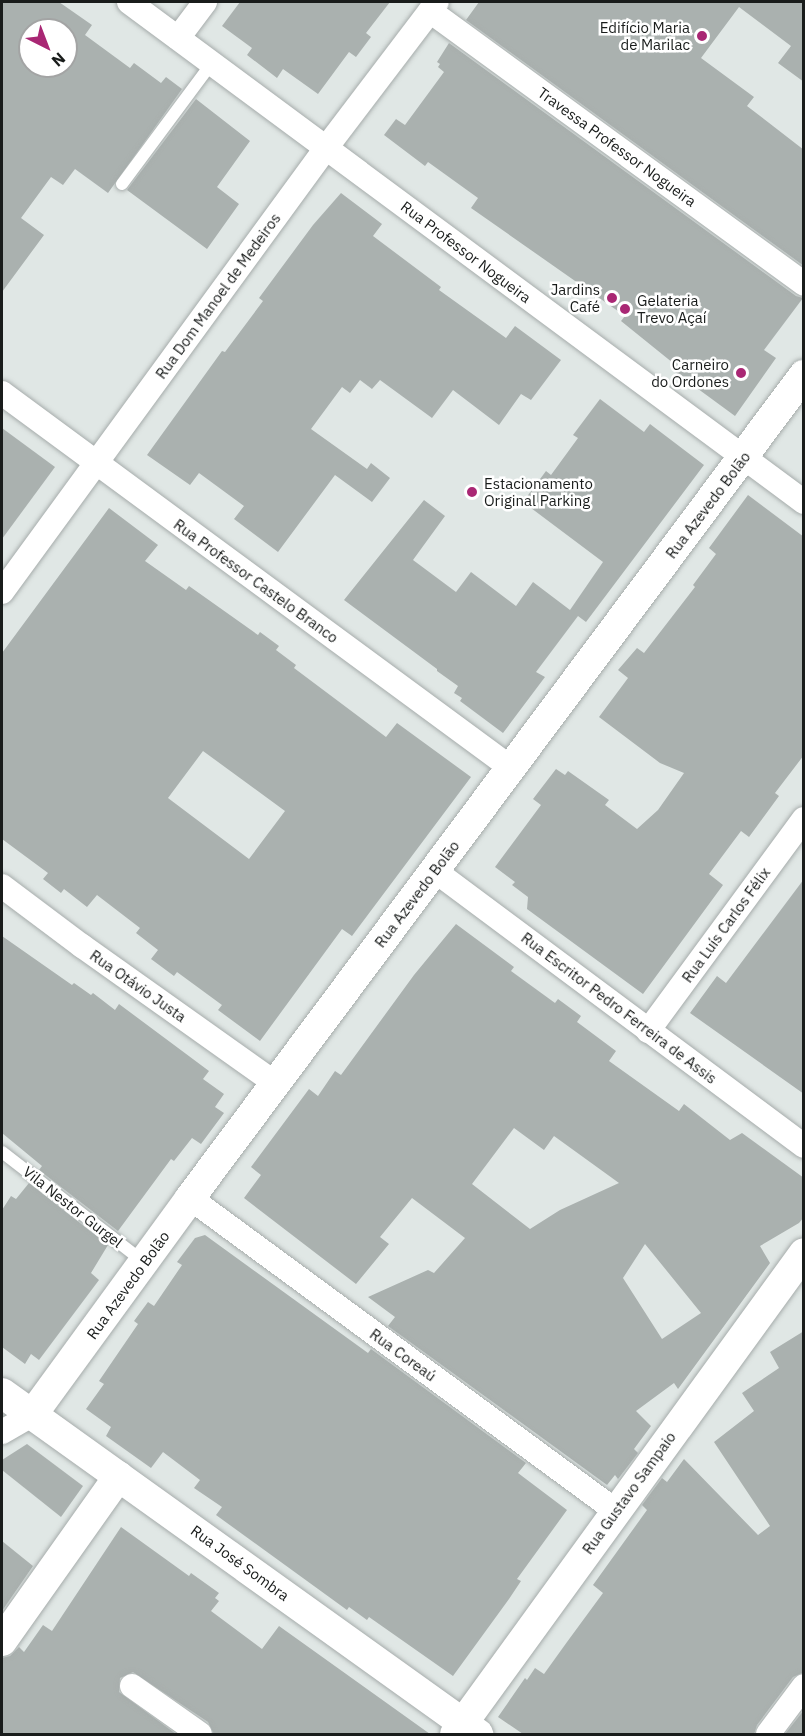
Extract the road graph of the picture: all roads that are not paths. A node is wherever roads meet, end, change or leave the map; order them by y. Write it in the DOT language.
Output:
graph roads {
  1 [pos="129,2"];
  2 [pos="205,2"];
  3 [pos="433,6"];
  4 [pos="178,38"];
  5 [pos="212,63"];
  6 [pos="326,148"];
  7 [pos="122,184"];
  8 [pos="804,284"];
  9 [pos="804,375"];
  10 [pos="2,393"];
  11 [pos="743,458"];
  12 [pos="97,464"];
  13 [pos="804,502"];
  14 [pos="2,592"];
  15 [pos="511,768"];
  16 [pos="804,819"];
  17 [pos="435,871"];
  18 [pos="2,886"];
  19 [pos="648,1031"];
  20 [pos="276,1084"];
  21 [pos="804,1146"];
  22 [pos="2,1152"];
  23 [pos="190,1198"];
  24 [pos="804,1253"];
  25 [pos="145,1263"];
  26 [pos="2,1393"];
  27 [pos="32,1415"];
  28 [pos="2,1432"];
  29 [pos="119,1476"];
  30 [pos="616,1511"];
  31 [pos="2,1641"];
  32 [pos="132,1686"];
  33 [pos="804,1686"];
  34 [pos="466,1731"];
  35 [pos="200,1734"];
  36 [pos="768,1734"];
  1 -- 4 [label="street, Rua Professor Nogueira"];
  2 -- 4 [label="street"];
  3 -- 6 [label="street, Rua Dom Manoel de Medeiros"];
  3 -- 8 [label="street, Travessa Professor Nogueira"];
  4 -- 5 [label="street, Rua Professor Nogueira"];
  5 -- 6 [label="street, Rua Professor Nogueira"];
  5 -- 7 [label="lane"];
  6 -- 11 [label="street, Rua Professor Nogueira"];
  6 -- 12 [label="street, Rua Dom Manoel de Medeiros"];
  9 -- 11 [label="street, Rua Azevedo Bolão"];
  10 -- 12 [label="street, Rua Professor Castelo Branco"];
  11 -- 13 [label="street, Rua Professor Nogueira"];
  11 -- 15 [label="street, Rua Azevedo Bolão"];
  12 -- 14 [label="street, Rua Dom Manoel de Medeiros"];
  12 -- 15 [label="street, Rua Professor Castelo Branco"];
  15 -- 17 [label="street, Rua Azevedo Bolão"];
  16 -- 19 [label="street, Rua Luís Carlos Félix"];
  17 -- 19 [label="street, Rua Escritor Pedro Ferreira de Assis"];
  17 -- 20 [label="street, Rua Azevedo Bolão"];
  18 -- 20 [label="street, Rua Otávio Justa"];
  19 -- 21 [label="street, Rua Escritor Pedro Ferreira de Assis"];
  20 -- 23 [label="street, Rua Azevedo Bolão"];
  22 -- 25 [label="lane, Vila Nestor Gurgel"];
  23 -- 25 [label="street, Rua Azevedo Bolão"];
  23 -- 30 [label="street, Rua Coreaú"];
  24 -- 30 [label="street, Rua Gustavo Sampaio"];
  25 -- 27 [label="street, Rua Azevedo Bolão"];
  26 -- 27 [label="street, Rua José Sombra"];
  27 -- 28 [label="street"];
  27 -- 29 [label="street, Rua José Sombra"];
  29 -- 31 [label="street"];
  29 -- 34 [label="street, Rua José Sombra"];
  30 -- 34 [label="street, Rua Gustavo Sampaio"];
  32 -- 35 [label="street"];
  33 -- 36 [label="street"];
}
